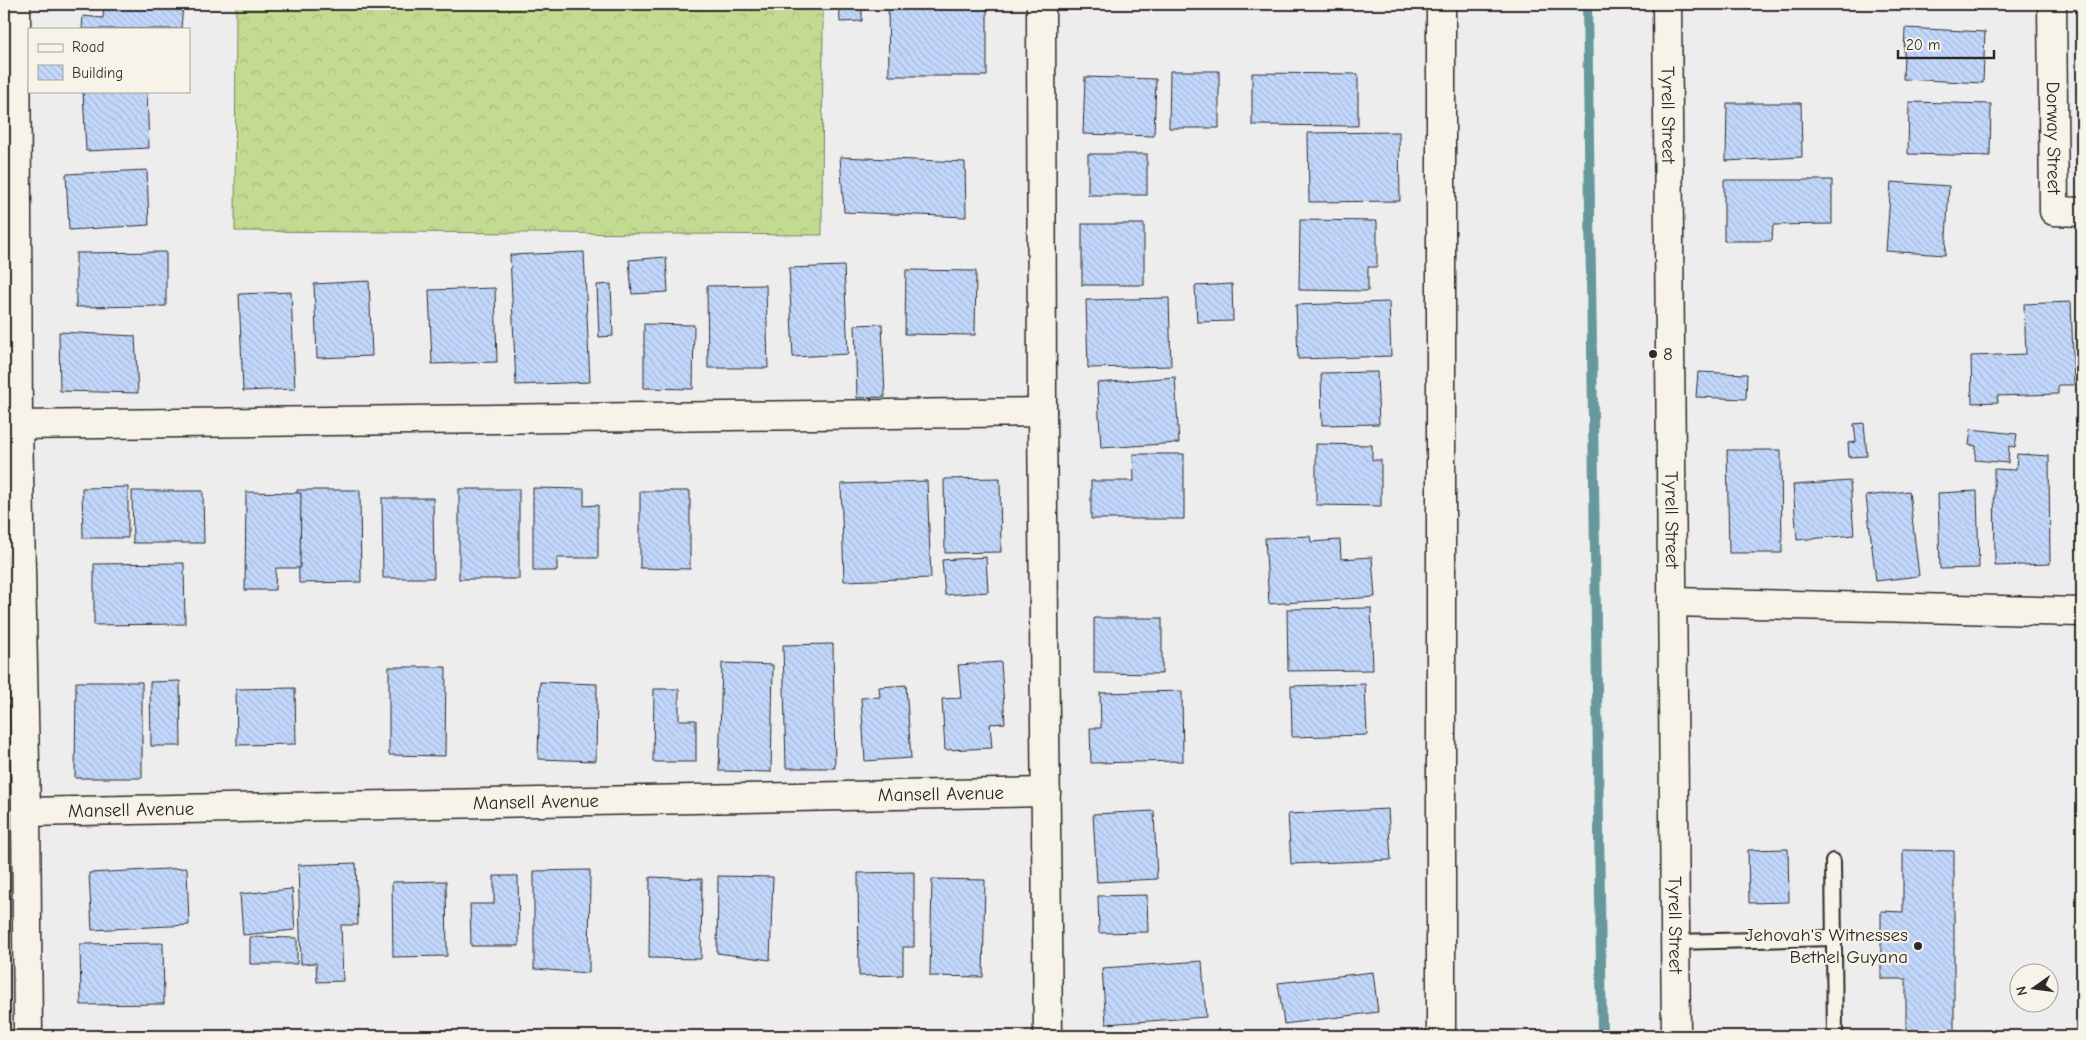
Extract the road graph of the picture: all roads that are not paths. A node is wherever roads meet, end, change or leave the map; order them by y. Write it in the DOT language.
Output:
graph roads {
  1 [pos="16,4"];
  2 [pos="1041,4"];
  3 [pos="1441,4"];
  4 [pos="1667,4"];
  5 [pos="2052,4"];
  6 [pos="2082,212"];
  7 [pos="1042,412"];
  8 [pos="18,425"];
  9 [pos="1672,602"];
  10 [pos="2082,612"];
  11 [pos="1046,792"];
  12 [pos="26,812"];
  13 [pos="1833,861"];
  14 [pos="1834,938"];
  15 [pos="1676,942"];
  16 [pos="28,1036"];
  17 [pos="1048,1036"];
  18 [pos="1441,1036"];
  19 [pos="1676,1036"];
  20 [pos="1835,1036"];
  1 -- 8 [label="street"];
  2 -- 7 [label="street"];
  3 -- 18 [label="street"];
  4 -- 9 [label="street, Tyrell Street"];
  5 -- 6 [label="street, Dorway Street"];
  7 -- 8 [label="street"];
  7 -- 11 [label="street"];
  8 -- 12 [label="street"];
  9 -- 10 [label="street"];
  9 -- 15 [label="street, Tyrell Street"];
  11 -- 12 [label="street, Mansell Avenue"];
  11 -- 17 [label="street"];
  12 -- 16 [label="street"];
  13 -- 14 [label="lane"];
  14 -- 15 [label="lane"];
  14 -- 20 [label="lane"];
  15 -- 19 [label="street, Tyrell Street"];
}
